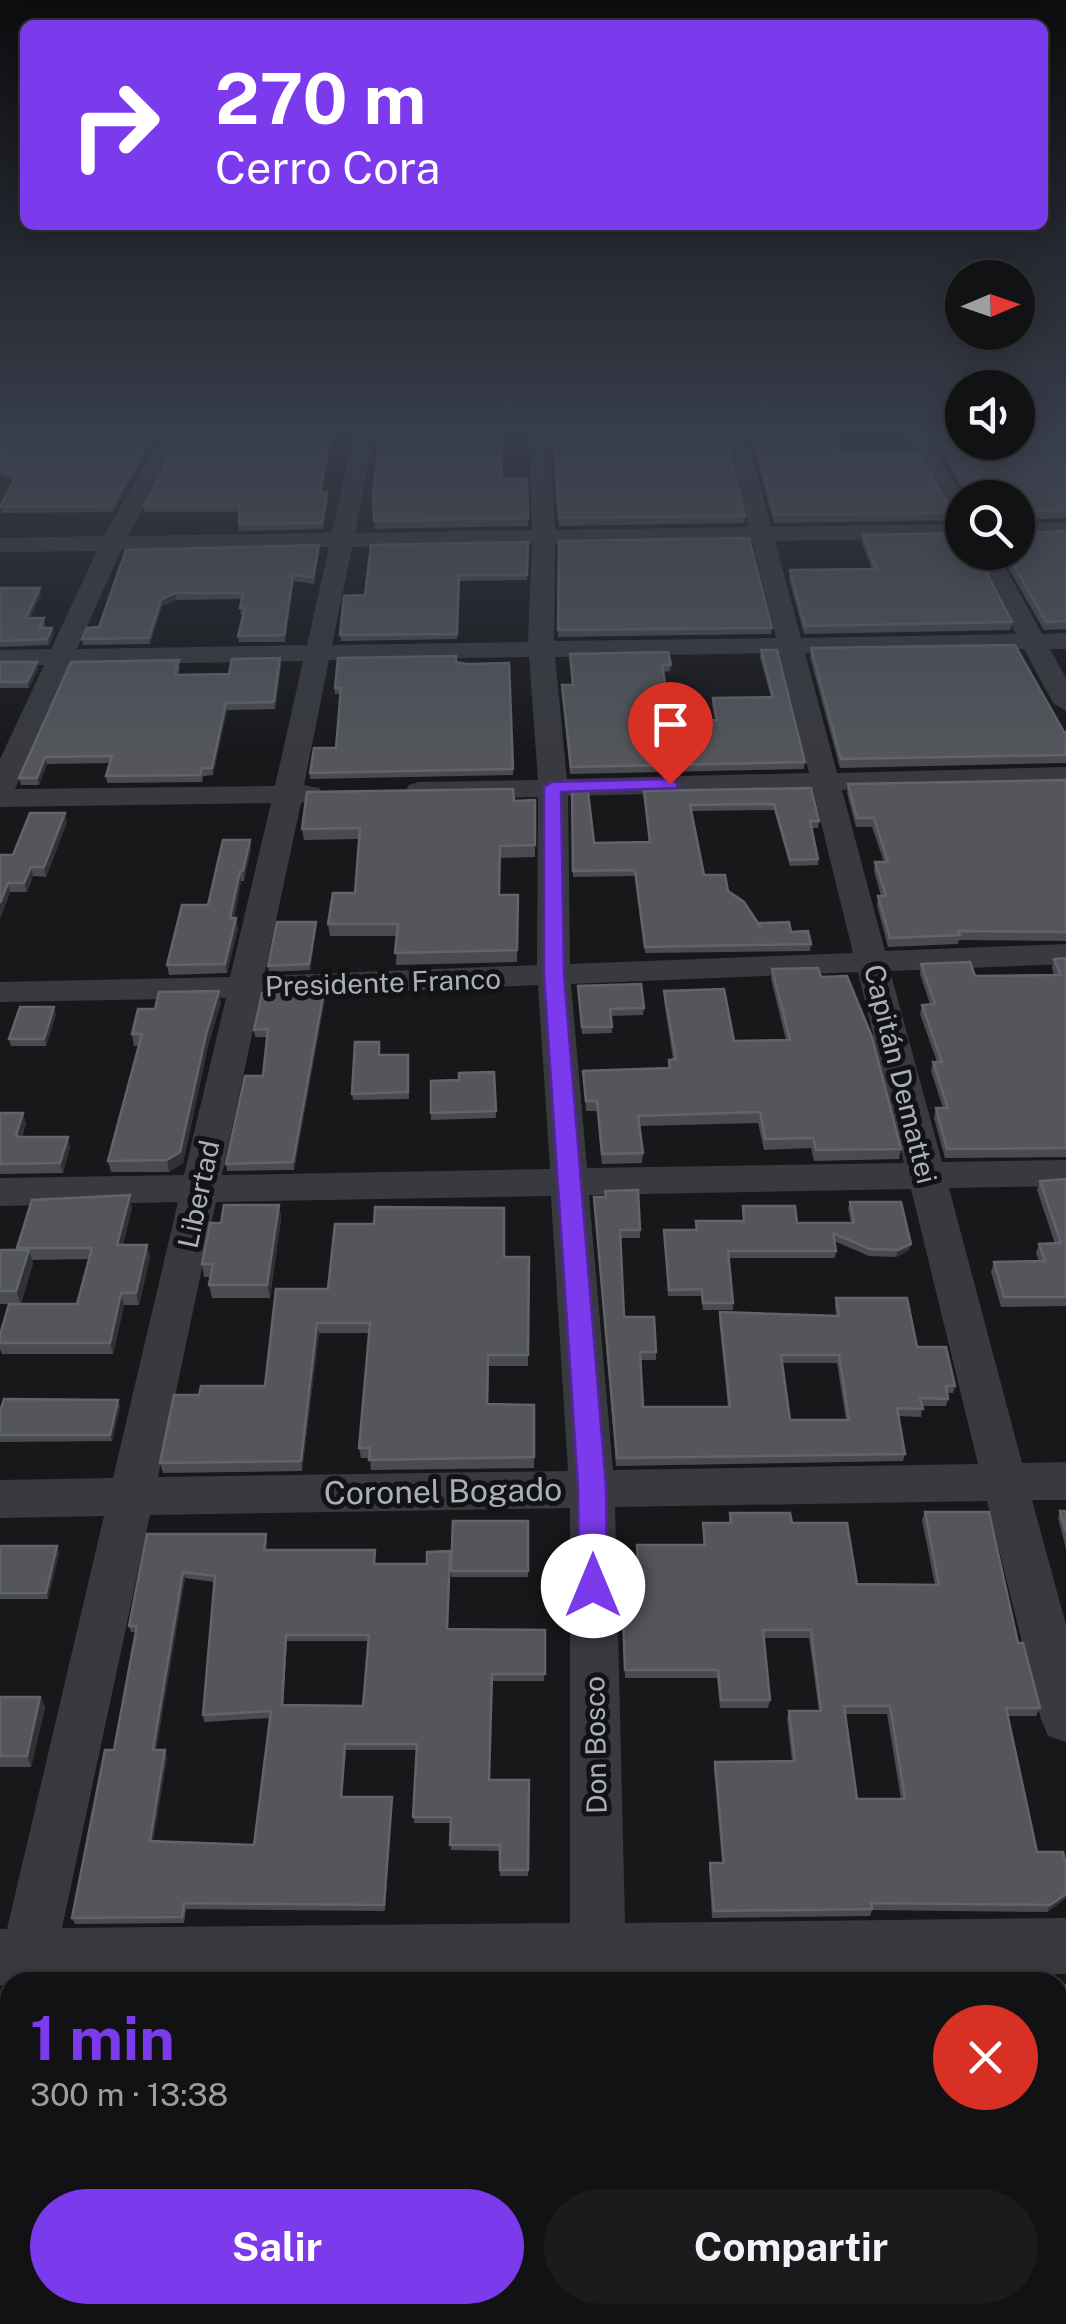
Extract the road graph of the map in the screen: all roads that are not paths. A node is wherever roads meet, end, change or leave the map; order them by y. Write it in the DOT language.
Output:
graph roads {
  1 [pos="114,538"];
  2 [pos="498,538"];
  3 [pos="544,538"];
  4 [pos="763,538"];
  5 [pos="342,540"];
  6 [pos="112,542"];
  7 [pos="0,544"];
  8 [pos="995,570"];
  9 [pos="1066,641"];
  10 [pos="1036,642"];
  11 [pos="791,645"];
  12 [pos="542,649"];
  13 [pos="316,653"];
  14 [pos="60,657"];
  15 [pos="0,658"];
  16 [pos="1066,702"];
  17 [pos="1066,776"];
  18 [pos="826,780"];
  19 [pos="552,787"];
  20 [pos="0,790"];
  21 [pos="382,792"];
  22 [pos="345,793"];
  23 [pos="288,794"];
  24 [pos="0,798"];
  25 [pos="1066,954"];
  26 [pos="872,963"];
  27 [pos="554,975"];
  28 [pos="244,987"];
  29 [pos="0,992"];
  30 [pos="1066,1172"];
  31 [pos="927,1174"];
  32 [pos="570,1181"];
  33 [pos="199,1189"];
  34 [pos="0,1192"];
  35 [pos="1005,1482"];
  36 [pos="1066,1482"];
  37 [pos="592,1487"];
  38 [pos="133,1498"];
  39 [pos="0,1499"];
  40 [pos="1066,1719"];
  41 [pos="1066,1946"];
  42 [pos="14,1957"];
  43 [pos="598,1967"];
  1 -- 6 [label="street"];
  2 -- 5 [label="street"];
  3 -- 12 [label="street, Don Bosco"];
  4 -- 11 [label="street, Capitán Demattei"];
  5 -- 6 [label="street"];
  5 -- 13 [label="street, Libertad"];
  6 -- 7 [label="street"];
  6 -- 14 [label="street"];
  8 -- 10 [label="street"];
  9 -- 10 [label="street"];
  10 -- 11 [label="street"];
  10 -- 16 [label="street"];
  11 -- 12 [label="street"];
  11 -- 18 [label="street, Capitán Demattei"];
  12 -- 13 [label="street"];
  12 -- 19 [label="street, Don Bosco"];
  13 -- 14 [label="street"];
  13 -- 23 [label="street, Libertad"];
  14 -- 15 [label="street"];
  14 -- 20 [label="street"];
  17 -- 18 [label="street"];
  18 -- 19 [label="street"];
  18 -- 26 [label="street, Capitán Demattei"];
  19 -- 21 [label="street"];
  19 -- 27 [label="street, Don Bosco"];
  22 -- 23 [label="street"];
  23 -- 24 [label="street"];
  23 -- 28 [label="street, Libertad"];
  25 -- 26 [label="street, Presidente Franco"];
  26 -- 27 [label="street, Presidente Franco"];
  26 -- 31 [label="street, Capitán Demattei"];
  27 -- 28 [label="street, Presidente Franco"];
  27 -- 32 [label="street, Don Bosco"];
  28 -- 29 [label="street, Presidente Franco"];
  28 -- 33 [label="street, Libertad"];
  30 -- 31 [label="street"];
  31 -- 32 [label="street"];
  31 -- 35 [label="street, Capitán Demattei"];
  32 -- 33 [label="street"];
  32 -- 37 [label="street, Don Bosco"];
  33 -- 34 [label="street"];
  33 -- 38 [label="street, Libertad"];
  35 -- 36 [label="street, Coronel Bogado"];
  35 -- 37 [label="street, Coronel Bogado"];
  35 -- 40 [label="street, Capitán Demattei"];
  37 -- 38 [label="street, Coronel Bogado"];
  37 -- 43 [label="street, Don Bosco"];
  38 -- 39 [label="street, Coronel Bogado"];
  38 -- 42 [label="street, Libertad"];
  41 -- 43 [label="street"];
  42 -- 43 [label="street"];
}
